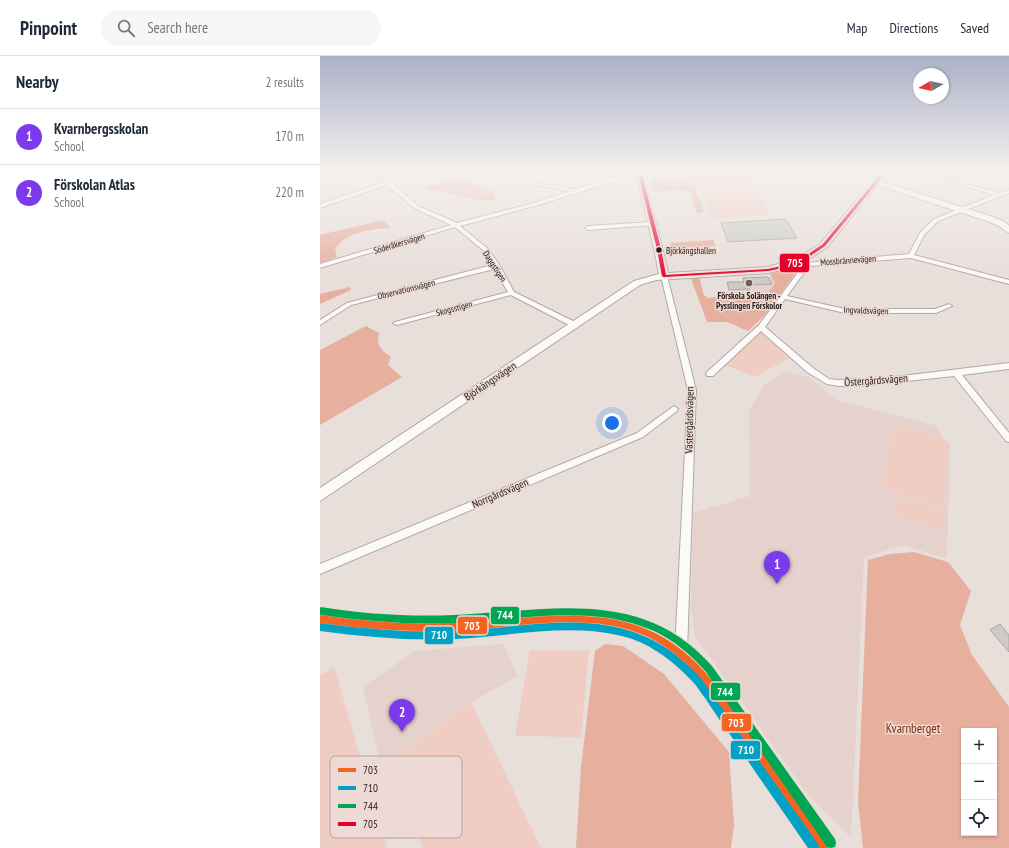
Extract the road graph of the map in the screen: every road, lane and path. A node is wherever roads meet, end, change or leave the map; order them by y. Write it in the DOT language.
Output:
graph roads {
  1 [pos="416,207"];
  2 [pos="525,207"];
  3 [pos="647,207"];
  4 [pos="855,207"];
  5 [pos="955,207"];
  6 [pos="967,207"];
  7 [pos="962,209"];
  8 [pos="651,224"];
  9 [pos="1006,224"];
  10 [pos="456,225"];
  11 [pos="588,228"];
  12 [pos="1009,231"];
  13 [pos="911,256"];
  14 [pos="320,266"];
  15 [pos="496,266"];
  16 [pos="665,282"];
  17 [pos="1009,282"];
  18 [pos="512,293"];
  19 [pos="783,297"];
  20 [pos="949,306"];
  21 [pos="320,323"];
  22 [pos="397,323"];
  23 [pos="573,324"];
  24 [pos="761,327"];
  25 [pos="1009,366"];
  26 [pos="956,373"];
  27 [pos="710,374"];
  28 [pos="674,409"];
  29 [pos="1009,439"];
  30 [pos="320,495"];
  31 [pos="320,569"];
  32 [pos="320,619"];
  33 [pos="681,652"];
  34 [pos="824,848"];
  1 -- 10 [label="street, Daggstigen"];
  2 -- 10 [label="street, Söderåkersvägen"];
  3 -- 8 [label="street, Västergårdsvägen"];
  4 -- 16 [label="street, Björkängsvägen"];
  5 -- 7 [label="street"];
  6 -- 7 [label="street"];
  7 -- 9 [label="street"];
  7 -- 13 [label="street"];
  8 -- 11 [label="street"];
  8 -- 16 [label="street, Västergårdsvägen"];
  9 -- 12 [label="street"];
  10 -- 14 [label="street, Söderåkersvägen"];
  10 -- 15 [label="street, Daggstigen"];
  13 -- 17 [label="street, Mossbrännevägen"];
  13 -- 19 [label="street, Mossbrännevägen"];
  15 -- 18 [label="street, Daggstigen"];
  15 -- 21 [label="street, Observationsvägen"];
  16 -- 23 [label="street, Björkängsvägen"];
  16 -- 33 [label="street, Västergårdsvägen"];
  18 -- 22 [label="street, Skogsstigen"];
  18 -- 23 [label="street, Daggstigen"];
  19 -- 20 [label="street, Ingvaldsvägen"];
  19 -- 24 [label="street, Mossbrännevägen"];
  23 -- 30 [label="street, Björkängsvägen"];
  24 -- 26 [label="street, Östergårdsvägen"];
  24 -- 27 [label="street, Mossbrännevägen"];
  25 -- 26 [label="street, Östergårdsvägen"];
  26 -- 29 [label="street"];
  28 -- 31 [label="street, Norrgårdsvägen"];
  32 -- 33 [label="street"];
  33 -- 34 [label="street"];
}
